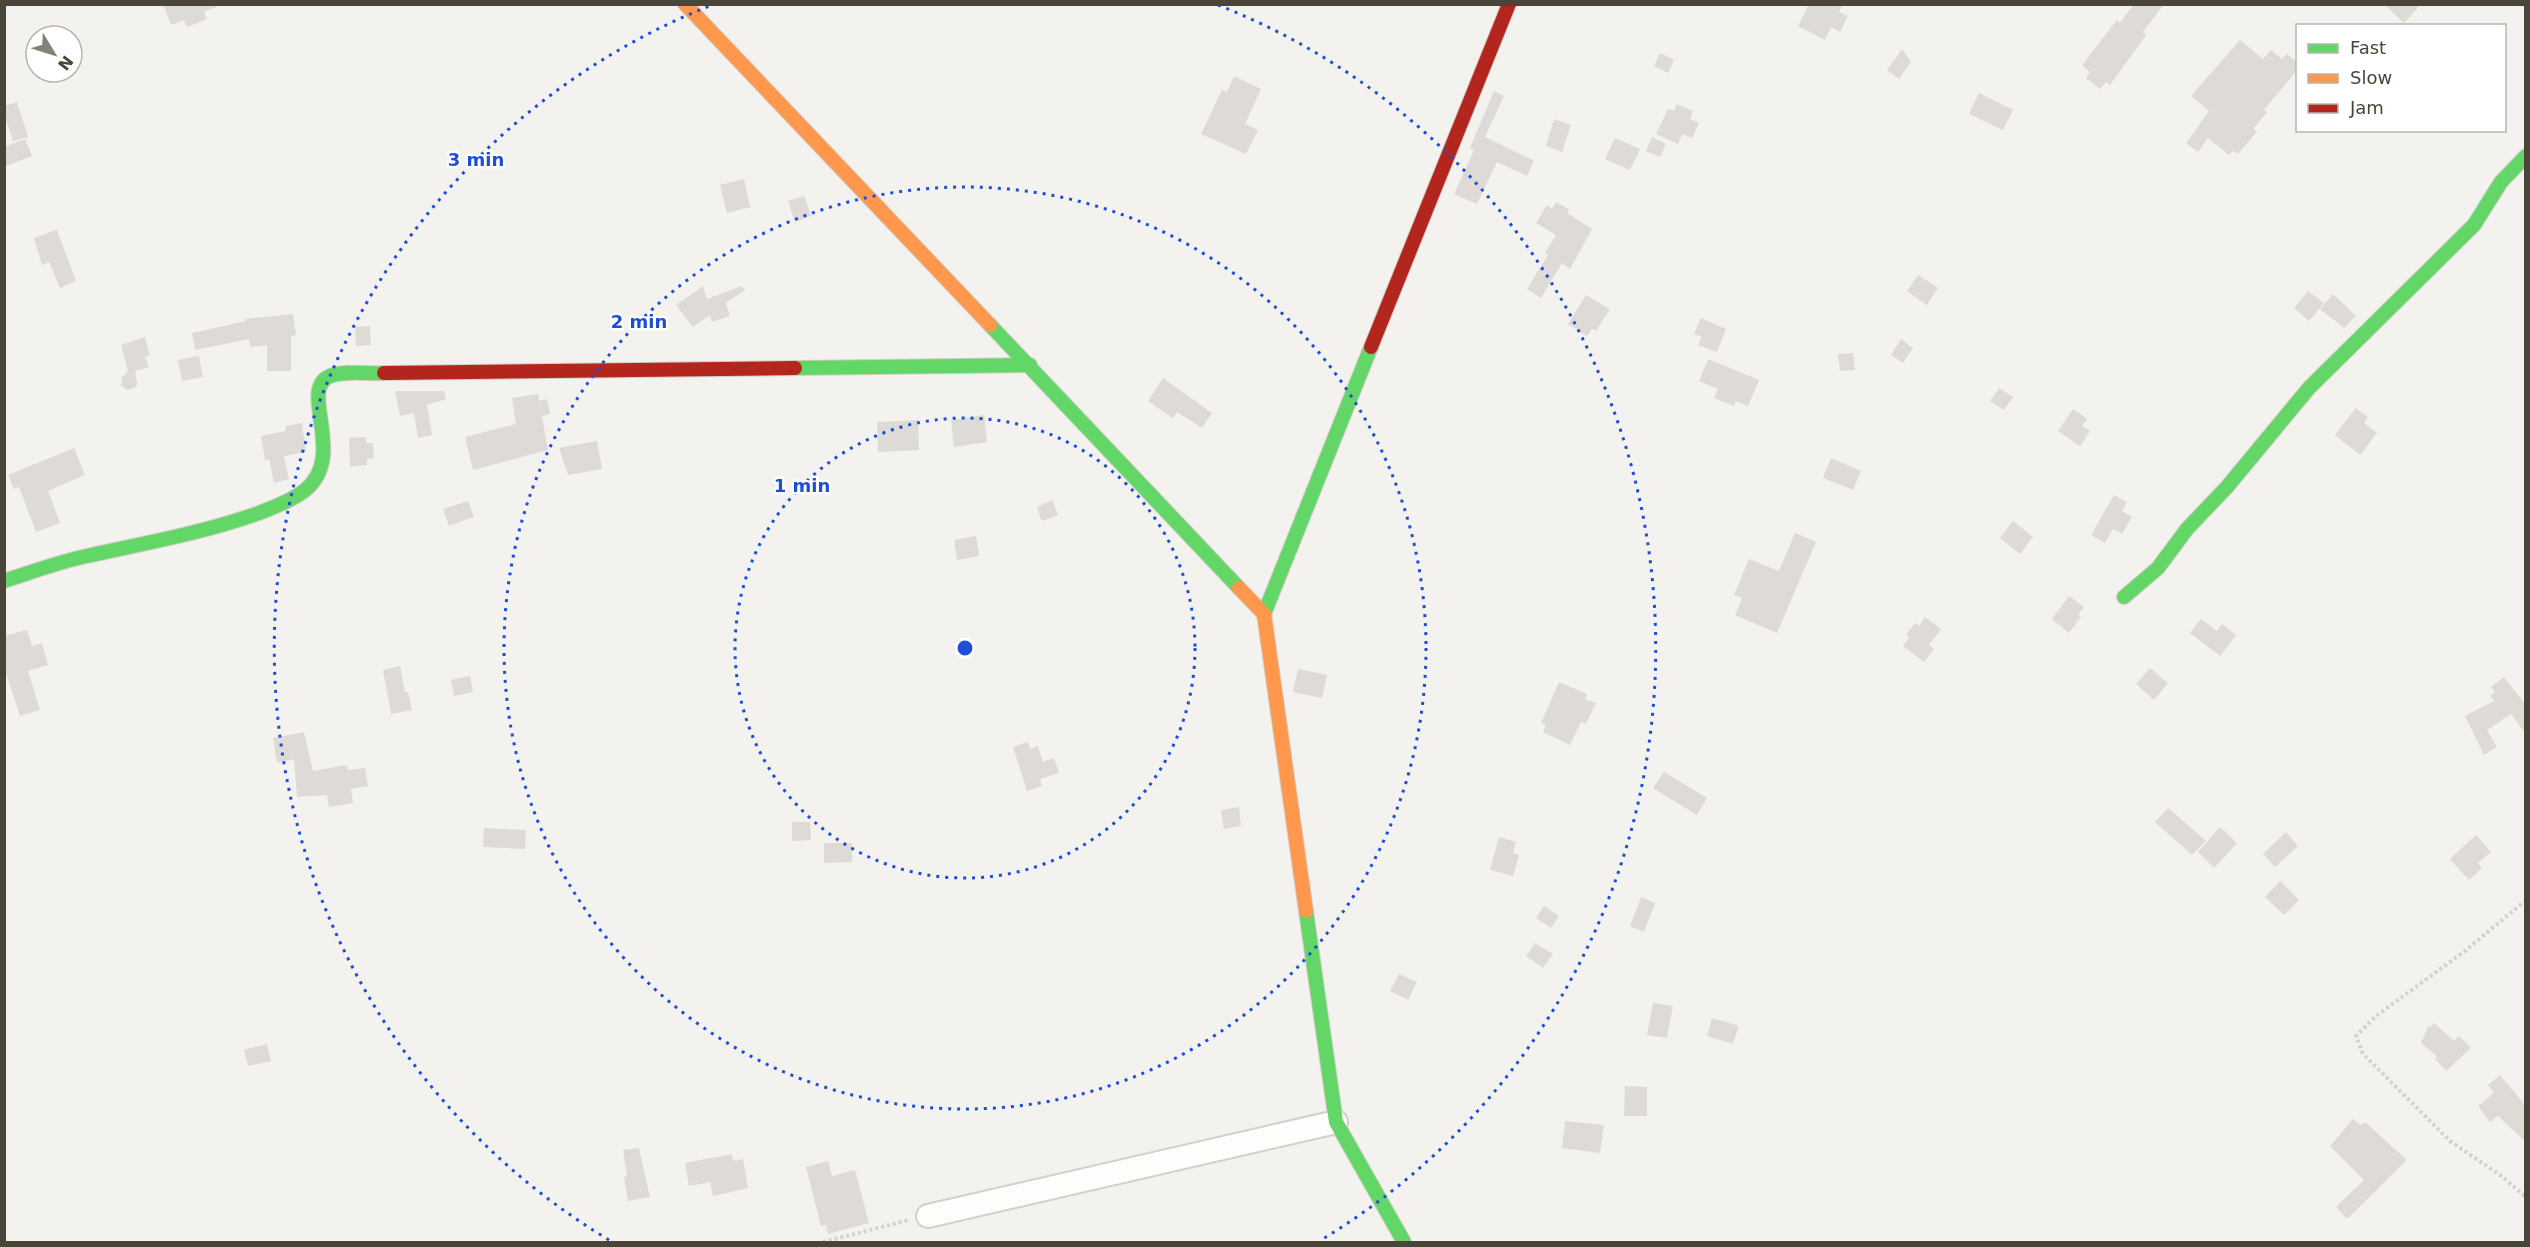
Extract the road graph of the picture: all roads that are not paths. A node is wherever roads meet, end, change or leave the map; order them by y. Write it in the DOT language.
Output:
graph roads {
  1 [pos="685,4"];
  2 [pos="1509,4"];
  3 [pos="2526,156"];
  4 [pos="1030,365"];
  5 [pos="4,581"];
  6 [pos="2124,597"];
  7 [pos="1264,614"];
  8 [pos="1336,1122"];
  9 [pos="928,1216"];
  10 [pos="1404,1242"];
  1 -- 4 [label="street"];
  2 -- 7 [label="street"];
  3 -- 6 [label="street"];
  4 -- 5 [label="street"];
  4 -- 7 [label="street"];
  7 -- 8 [label="street"];
  8 -- 9 [label="street"];
  8 -- 10 [label="street"];
}
